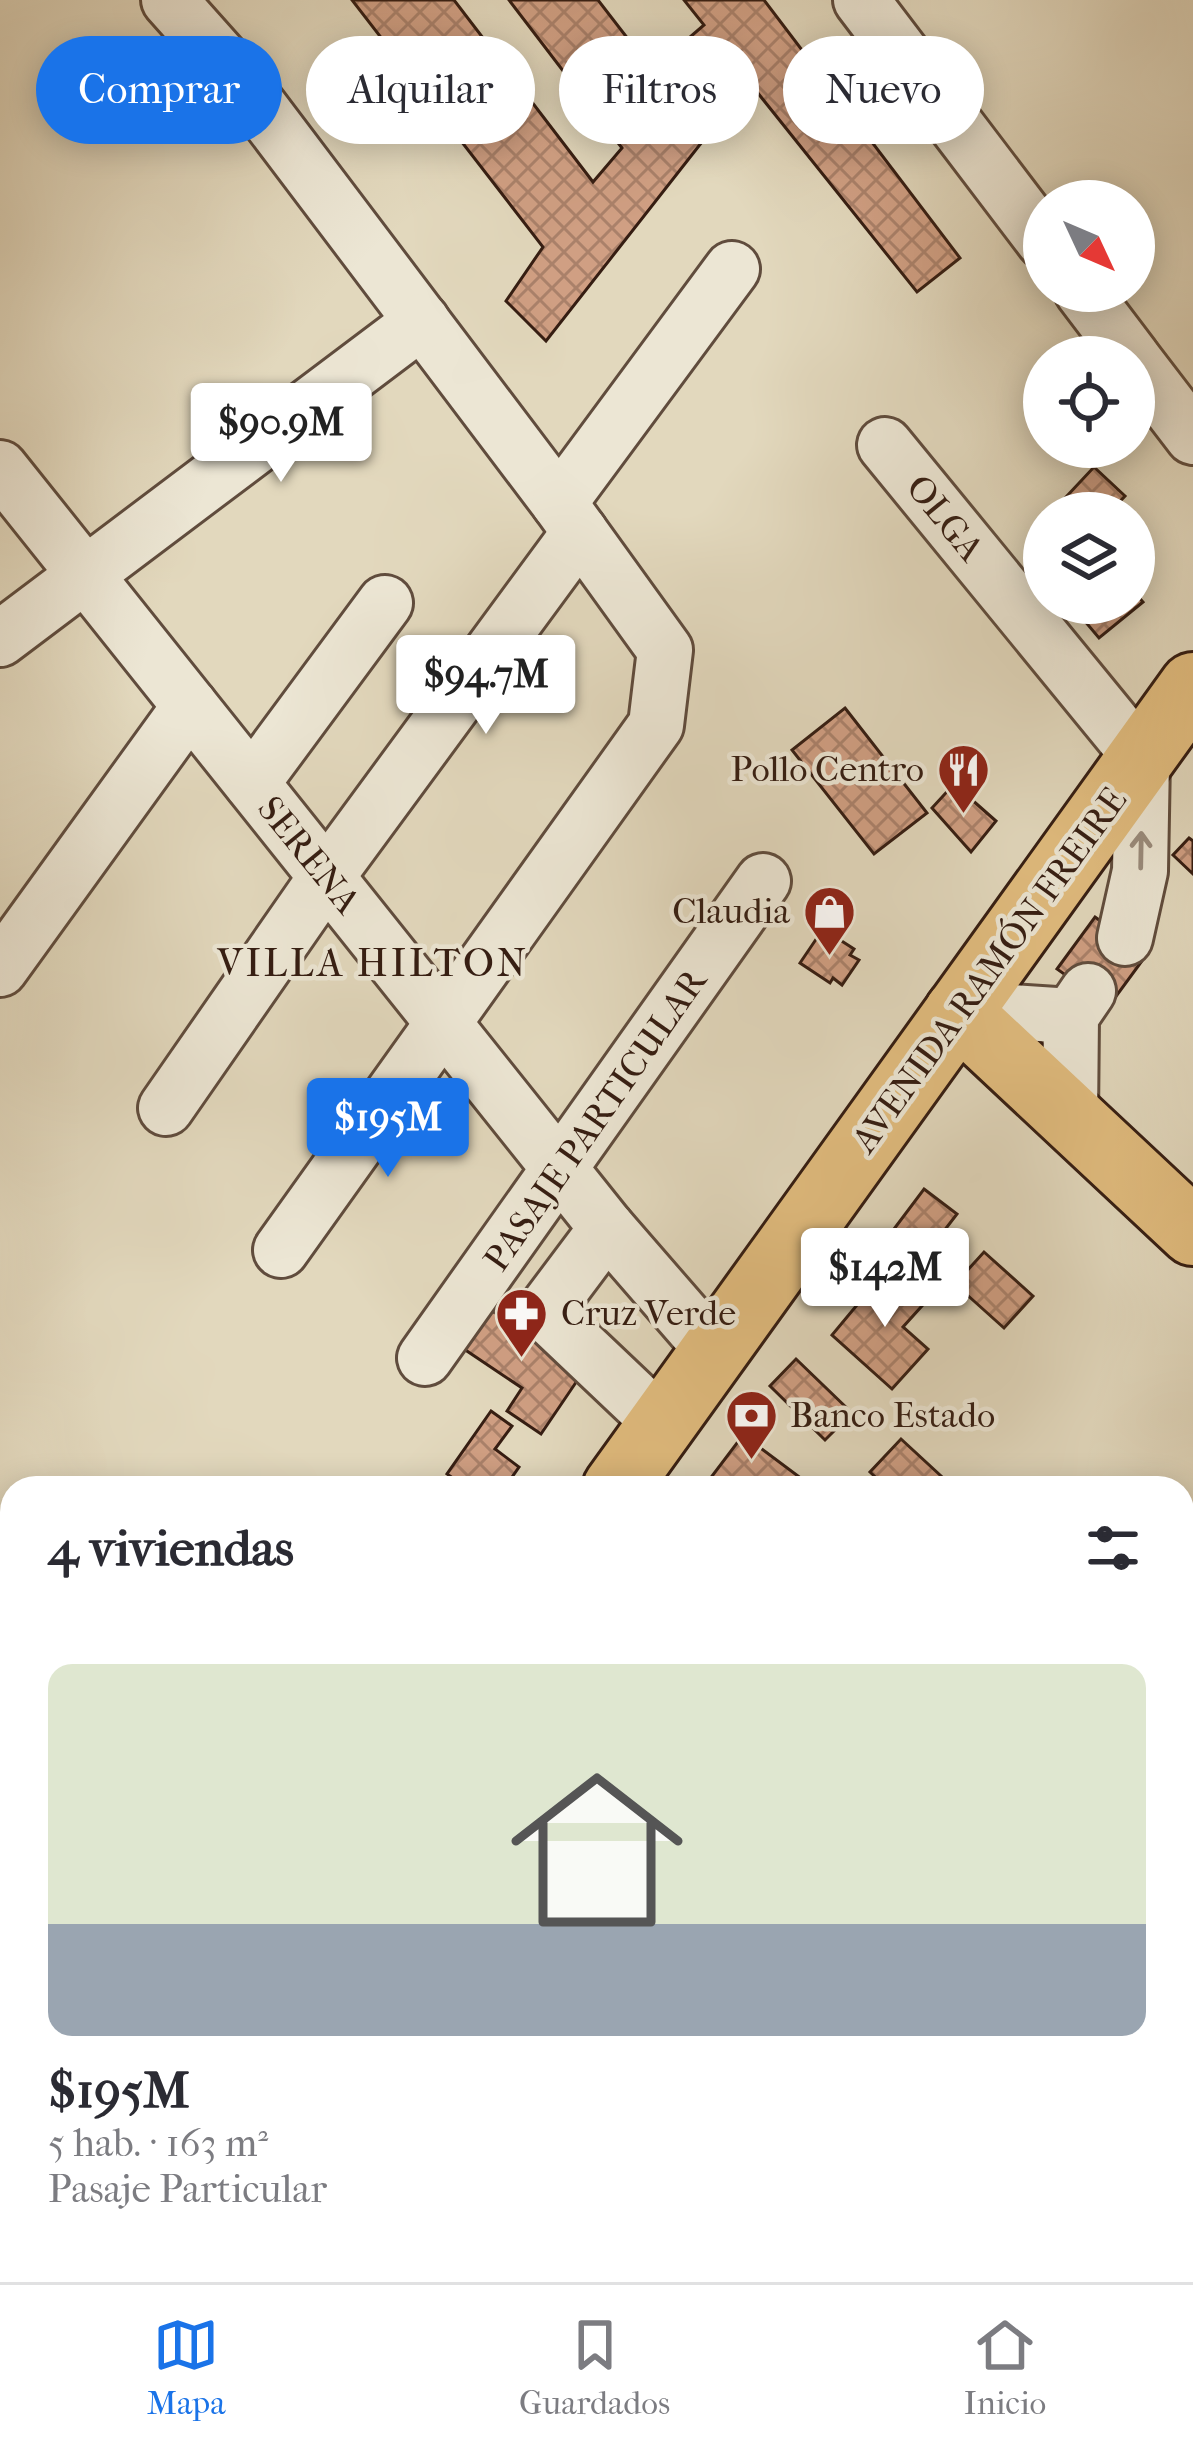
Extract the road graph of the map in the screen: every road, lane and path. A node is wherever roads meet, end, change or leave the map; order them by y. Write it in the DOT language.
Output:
graph roads {
  1 [pos="170,0"];
  2 [pos="861,0"];
  3 [pos="1023,213"];
  4 [pos="731,269"];
  5 [pos="1097,312"];
  6 [pos="422,321"];
  7 [pos="1116,336"];
  8 [pos="1155,387"];
  9 [pos="1193,437"];
  10 [pos="885,445"];
  11 [pos="0,468"];
  12 [pos="570,518"];
  13 [pos="86,576"];
  14 [pos="385,603"];
  15 [pos="0,639"];
  16 [pos="1193,686"];
  17 [pos="190,706"];
  18 [pos="1142,759"];
  19 [pos="252,783"];
  20 [pos="327,876"];
  21 [pos="763,881"];
  22 [pos="1125,938"];
  23 [pos="0,969"];
  24 [pos="963,1006"];
  25 [pos="445,1024"];
  26 [pos="166,1108"];
  27 [pos="1070,1119"];
  28 [pos="561,1170"];
  29 [pos="608,1228"];
  30 [pos="1193,1232"];
  31 [pos="281,1250"];
  32 [pos="713,1350"];
  33 [pos="424,1358"];
  34 [pos="661,1423"];
  35 [pos="624,1476"];
  1 -- 6 [label="street"];
  2 -- 3 [label="street"];
  4 -- 12 [label="street"];
  5 -- 7 [label="street"];
  6 -- 12 [label="street"];
  6 -- 13 [label="street"];
  8 -- 9 [label="street"];
  10 -- 18 [label="street, OLGA"];
  11 -- 13 [label="street, SERENA"];
  12 -- 20 [label="street"];
  12 -- 25 [label="street"];
  13 -- 15 [label="street"];
  13 -- 17 [label="street, SERENA"];
  14 -- 19 [label="street"];
  16 -- 18 [label="main road, AVENIDA RAMÓN FREIRE"];
  17 -- 19 [label="street, SERENA"];
  17 -- 23 [label="street"];
  22 -- 18 [label="street, one-way"];
  18 -- 24 [label="main road, AVENIDA RAMÓN FREIRE"];
  19 -- 20 [label="street, SERENA"];
  20 -- 25 [label="street, SERENA"];
  20 -- 26 [label="street"];
  21 -- 28 [label="street, PASAJE PARTICULAR"];
  24 -- 27 [label="main road"];
  24 -- 27 [label="street"];
  24 -- 32 [label="main road, AVENIDA RAMÓN FREIRE"];
  25 -- 28 [label="street, SERENA"];
  25 -- 31 [label="street"];
  27 -- 30 [label="main road"];
  28 -- 29 [label="street, SERENA"];
  28 -- 33 [label="street, PASAJE PARTICULAR"];
  29 -- 32 [label="street, SERENA"];
  29 -- 34 [label="street"];
  32 -- 34 [label="main road, AVENIDA RAMÓN FREIRE"];
  34 -- 35 [label="main road, AVENIDA RAMÓN FREIRE"];
}
